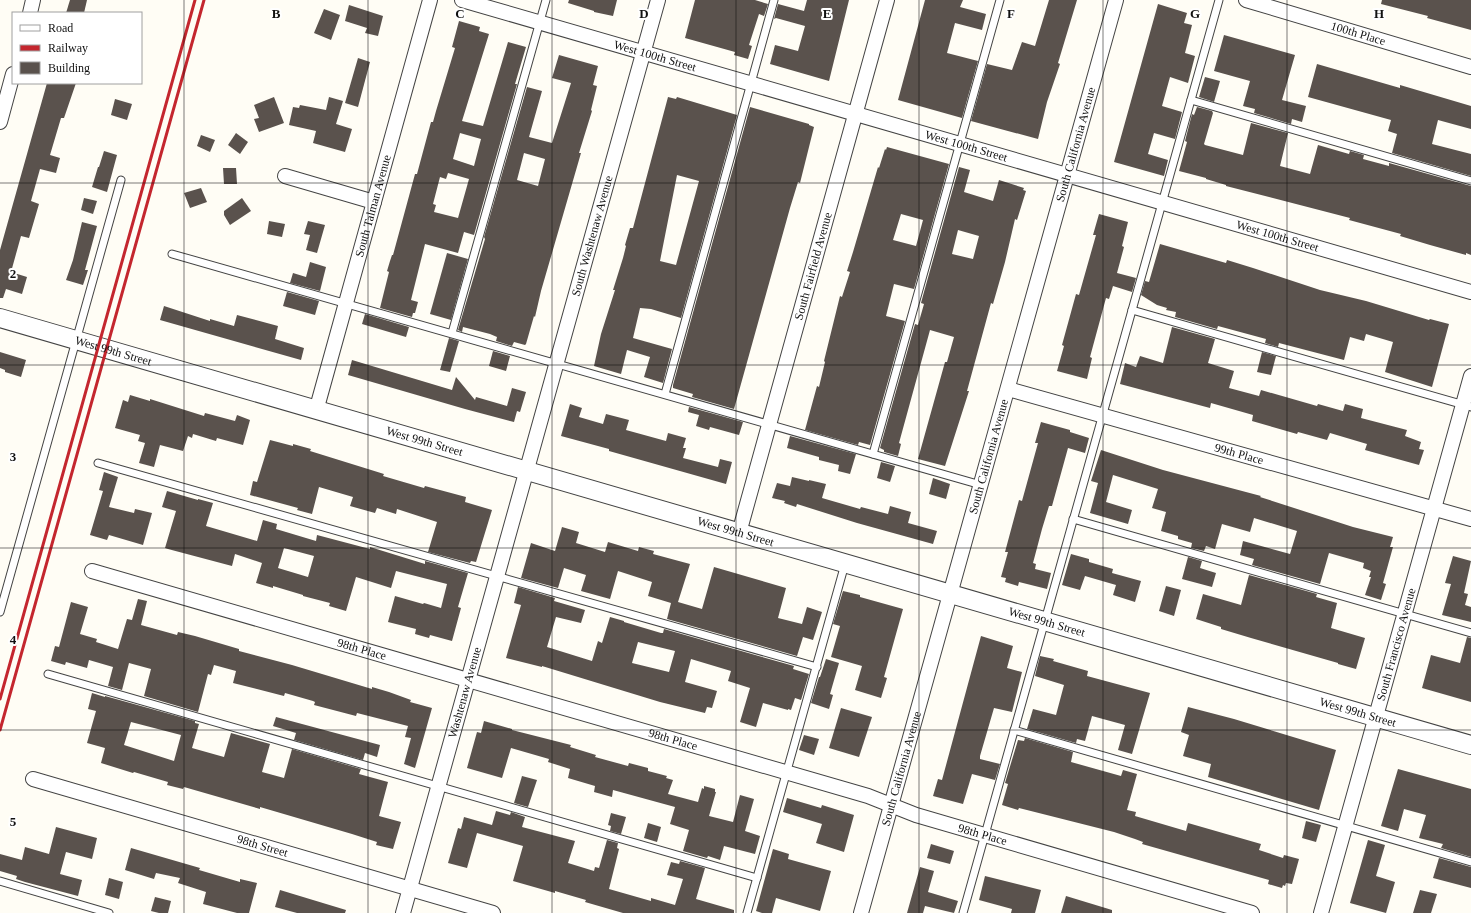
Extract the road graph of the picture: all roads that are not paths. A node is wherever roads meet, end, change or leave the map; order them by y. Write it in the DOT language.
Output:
graph roads {
  1 [pos="33,0"];
  2 [pos="430,0"];
  3 [pos="462,0"];
  4 [pos="546,0"];
  5 [pos="658,0"];
  6 [pos="774,0"];
  7 [pos="887,0"];
  8 [pos="1000,0"];
  9 [pos="1116,0"];
  10 [pos="1219,0"];
  11 [pos="1246,0"];
  12 [pos="30,12"];
  13 [pos="539,23"];
  14 [pos="644,53"];
  15 [pos="1471,67"];
  16 [pos="12,78"];
  17 [pos="751,83"];
  18 [pos="1191,100"];
  19 [pos="856,113"];
  20 [pos="0,122"];
  21 [pos="960,143"];
  22 [pos="1068,175"];
  23 [pos="285,176"];
  24 [pos="121,180"];
  25 [pos="1471,181"];
  26 [pos="374,202"];
  27 [pos="1162,202"];
  28 [pos="172,254"];
  29 [pos="1471,292"];
  30 [pos="346,303"];
  31 [pos="1132,310"];
  32 [pos="0,318"];
  33 [pos="452,333"];
  34 [pos="76,341"];
  35 [pos="557,363"];
  36 [pos="1471,376"];
  37 [pos="1008,389"];
  38 [pos="664,394"];
  39 [pos="1467,406"];
  40 [pos="316,411"];
  41 [pos="1102,415"];
  42 [pos="769,424"];
  43 [pos="873,454"];
  44 [pos="98,463"];
  45 [pos="527,472"];
  46 [pos="981,485"];
  47 [pos="1434,508"];
  48 [pos="1073,519"];
  49 [pos="1471,519"];
  50 [pos="739,532"];
  51 [pos="845,564"];
  52 [pos="92,571"];
  53 [pos="498,576"];
  54 [pos="950,595"];
  55 [pos="0,612"];
  56 [pos="1405,614"];
  57 [pos="1044,622"];
  58 [pos="1471,633"];
  59 [pos="817,667"];
  60 [pos="48,674"];
  61 [pos="468,680"];
  62 [pos="1376,717"];
  63 [pos="1014,730"];
  64 [pos="1471,745"];
  65 [pos="787,773"];
  66 [pos="33,779"];
  67 [pos="439,787"];
  68 [pos="891,805"];
  69 [pos="1345,826"];
  70 [pos="984,835"];
  71 [pos="1471,862"];
  72 [pos="757,878"];
  73 [pos="0,881"];
  74 [pos="410,889"];
  75 [pos="109,913"];
  76 [pos="403,913"];
  77 [pos="493,913"];
  78 [pos="747,913"];
  79 [pos="861,913"];
  80 [pos="963,913"];
  81 [pos="1252,913"];
  82 [pos="1321,913"];
  1 -- 12 [label="street"];
  2 -- 26 [label="street, South Talman Avenue"];
  3 -- 13 [label="street, West 100th Street"];
  4 -- 13 [label="lane"];
  5 -- 14 [label="street, South Washtenaw Avenue"];
  6 -- 17 [label="lane"];
  7 -- 19 [label="street, South Fairfield Avenue"];
  8 -- 21 [label="lane"];
  9 -- 22 [label="street, South California Avenue"];
  10 -- 18 [label="lane"];
  11 -- 15 [label="street, 100th Place"];
  13 -- 14 [label="street, West 100th Street"];
  13 -- 33 [label="lane"];
  14 -- 17 [label="street, West 100th Street"];
  14 -- 35 [label="street, South Washtenaw Avenue"];
  16 -- 20 [label="street"];
  17 -- 19 [label="street, West 100th Street"];
  17 -- 38 [label="lane"];
  18 -- 25 [label="lane"];
  18 -- 27 [label="lane"];
  19 -- 21 [label="street, West 100th Street"];
  19 -- 42 [label="street, South Fairfield Avenue"];
  21 -- 22 [label="street, West 100th Street"];
  21 -- 43 [label="lane"];
  22 -- 27 [label="street, West 100th Street"];
  22 -- 37 [label="street, South California Avenue"];
  23 -- 26 [label="street"];
  24 -- 34 [label="lane"];
  26 -- 30 [label="street, South Talman Avenue"];
  27 -- 29 [label="street, West 100th Street"];
  27 -- 31 [label="lane"];
  28 -- 30 [label="lane"];
  30 -- 33 [label="lane"];
  30 -- 40 [label="street, South Talman Avenue"];
  31 -- 39 [label="lane"];
  31 -- 41 [label="lane"];
  32 -- 34 [label="street, West 99th Street"];
  33 -- 35 [label="lane"];
  34 -- 40 [label="street, West 99th Street"];
  34 -- 55 [label="lane"];
  35 -- 38 [label="lane"];
  35 -- 45 [label="street, South Washtenaw Avenue"];
  36 -- 39 [label="street, South Francisco Avenue"];
  37 -- 41 [label="street, 99th Place"];
  37 -- 46 [label="street, South California Avenue"];
  38 -- 42 [label="lane"];
  39 -- 47 [label="street, South Francisco Avenue"];
  40 -- 45 [label="street, West 99th Street"];
  41 -- 47 [label="street, 99th Place"];
  41 -- 48 [label="lane"];
  42 -- 43 [label="lane"];
  42 -- 50 [label="street, South Fairfield Avenue"];
  43 -- 46 [label="lane"];
  44 -- 53 [label="lane"];
  45 -- 50 [label="street, West 99th Street"];
  45 -- 53 [label="street, Washtenaw Avenue"];
  46 -- 54 [label="street, South California Avenue"];
  47 -- 49 [label="street, 99th Place"];
  47 -- 56 [label="street, South Francisco Avenue"];
  48 -- 56 [label="lane"];
  48 -- 57 [label="lane"];
  50 -- 51 [label="street, West 99th Street"];
  51 -- 54 [label="street, West 99th Street"];
  51 -- 59 [label="lane"];
  52 -- 61 [label="street, 98th Place"];
  53 -- 59 [label="lane"];
  53 -- 61 [label="street, Washtenaw Avenue"];
  54 -- 57 [label="street, West 99th Street"];
  54 -- 68 [label="street, South California Avenue"];
  56 -- 58 [label="lane"];
  56 -- 62 [label="street, South Francisco Avenue"];
  57 -- 62 [label="street, West 99th Street"];
  57 -- 63 [label="lane"];
  59 -- 65 [label="lane"];
  60 -- 67 [label="lane"];
  61 -- 65 [label="street, 98th Place"];
  61 -- 67 [label="street, Washtenaw Avenue"];
  62 -- 64 [label="street, West 99th Street"];
  62 -- 69 [label="street, South Francisco Avenue"];
  63 -- 69 [label="lane"];
  63 -- 70 [label="lane"];
  65 -- 68 [label="street, 98th Place"];
  65 -- 72 [label="lane"];
  66 -- 74 [label="street, 98th Street"];
  67 -- 72 [label="lane"];
  67 -- 74 [label="street, Washtenaw Avenue"];
  68 -- 70 [label="street, 98th Place"];
  68 -- 79 [label="street, South California Avenue"];
  69 -- 71 [label="lane"];
  69 -- 82 [label="street, South Francisco Avenue"];
  70 -- 80 [label="lane"];
  70 -- 81 [label="street, 98th Place"];
  72 -- 78 [label="lane"];
  73 -- 75 [label="lane"];
  74 -- 76 [label="street, Washtenaw Avenue"];
  74 -- 77 [label="street, 98th Street"];
}
